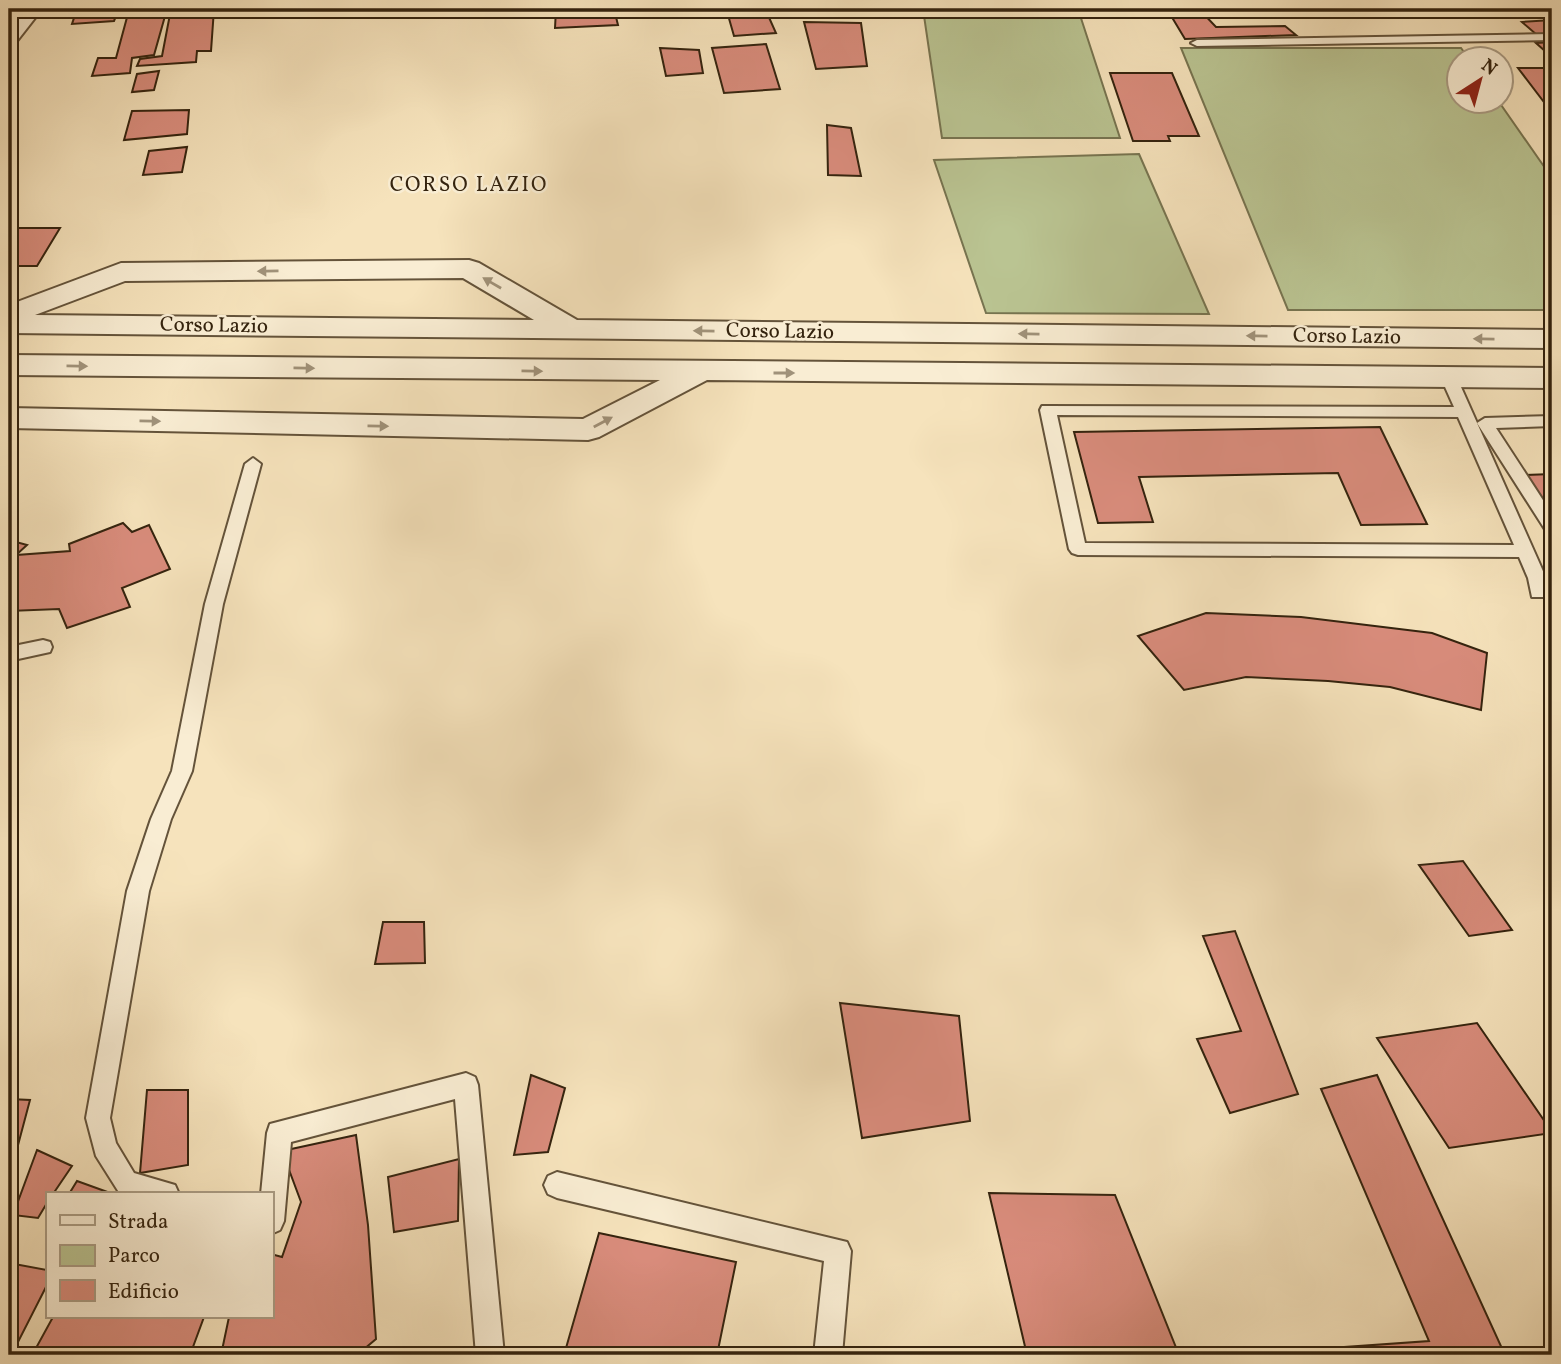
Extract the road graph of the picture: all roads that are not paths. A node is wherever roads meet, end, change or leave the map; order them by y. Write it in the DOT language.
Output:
graph roads {
  1 [pos="31,9"];
  2 [pos="787,9"];
  3 [pos="888,9"];
  4 [pos="9,36"];
  5 [pos="1552,37"];
  6 [pos="1197,43"];
  7 [pos="9,315"];
  8 [pos="9,324"];
  9 [pos="572,330"];
  10 [pos="1552,339"];
  11 [pos="9,365"];
  12 [pos="700,372"];
  13 [pos="1449,378"];
  14 [pos="1552,378"];
  15 [pos="1464,412"];
  16 [pos="9,418"];
  17 [pos="1552,421"];
  18 [pos="253,464"];
  19 [pos="1552,527"];
  20 [pos="1525,551"];
  21 [pos="1538,592"];
  22 [pos="43,647"];
  23 [pos="9,654"];
  24 [pos="557,1185"];
  25 [pos="158,1192"];
  26 [pos="273,1199"];
  27 [pos="490,1355"];
  28 [pos="828,1355"];
  1 -- 4 [label="street"];
  2 -- 3 [label="lane"];
  5 -- 6 [label="lane"];
  9 -- 7 [label="street, one-way"];
  8 -- 9 [label="street, Corso Lazio"];
  10 -- 9 [label="street, Corso Lazio, one-way"];
  11 -- 12 [label="street, Corso Lazio, one-way"];
  12 -- 13 [label="street, Corso Lazio, one-way"];
  16 -- 12 [label="street, one-way"];
  13 -- 14 [label="street, Corso Lazio"];
  13 -- 15 [label="lane"];
  15 -- 20 [label="lane"];
  15 -- 20 [label="lane"];
  17 -- 19 [label="lane"];
  18 -- 25 [label="lane"];
  20 -- 21 [label="lane"];
  22 -- 23 [label="lane"];
  24 -- 28 [label="lane"];
  26 -- 27 [label="lane"];
}
